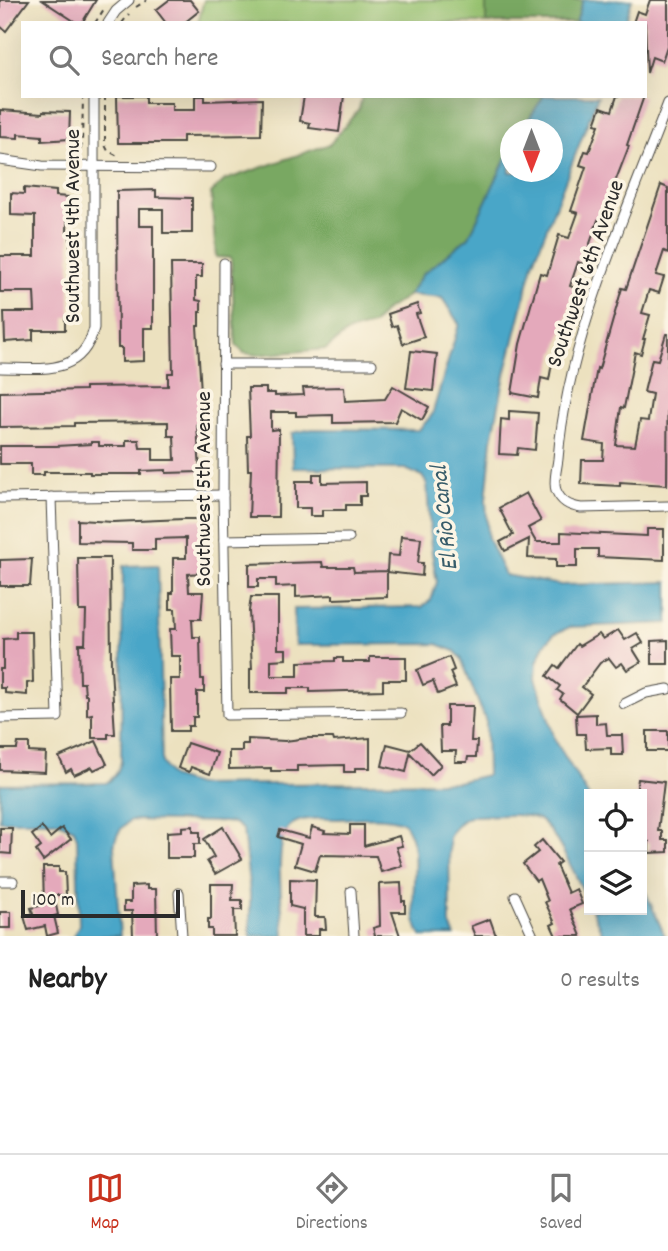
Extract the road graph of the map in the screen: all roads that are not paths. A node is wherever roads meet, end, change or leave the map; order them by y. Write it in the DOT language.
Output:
graph roads {
  1 [pos="129,0"];
  2 [pos="109,21"];
  3 [pos="94,98"];
  4 [pos="668,103"];
  5 [pos="0,160"];
  6 [pos="93,167"];
  7 [pos="211,167"];
  8 [pos="224,263"];
  9 [pos="223,364"];
  10 [pos="372,364"];
  11 [pos="0,368"];
  12 [pos="223,495"];
  13 [pos="51,496"];
  14 [pos="0,498"];
  15 [pos="668,506"];
  16 [pos="349,538"];
  17 [pos="224,540"];
  18 [pos="668,690"];
  19 [pos="624,704"];
  20 [pos="401,712"];
  21 [pos="0,718"];
  22 [pos="0,881"];
  23 [pos="13,881"];
  24 [pos="351,891"];
  25 [pos="179,893"];
  26 [pos="515,896"];
  27 [pos="182,936"];
  28 [pos="354,936"];
  29 [pos="533,936"];
  1 -- 2 [label="street"];
  3 -- 6 [label="street, Southwest 4th Avenue"];
  4 -- 15 [label="street, Southwest 6th Avenue"];
  5 -- 6 [label="street"];
  6 -- 7 [label="street"];
  6 -- 11 [label="street, Southwest 4th Avenue"];
  8 -- 9 [label="street, Southwest 5th Avenue"];
  9 -- 10 [label="street"];
  9 -- 12 [label="street, Southwest 5th Avenue"];
  12 -- 13 [label="street"];
  12 -- 17 [label="street, Southwest 5th Avenue"];
  13 -- 14 [label="street"];
  13 -- 21 [label="street"];
  16 -- 17 [label="street"];
  17 -- 20 [label="street, Southwest 5th Avenue"];
  18 -- 19 [label="street"];
  22 -- 23 [label="street"];
  24 -- 28 [label="street"];
  25 -- 27 [label="street"];
  26 -- 29 [label="street"];
}
